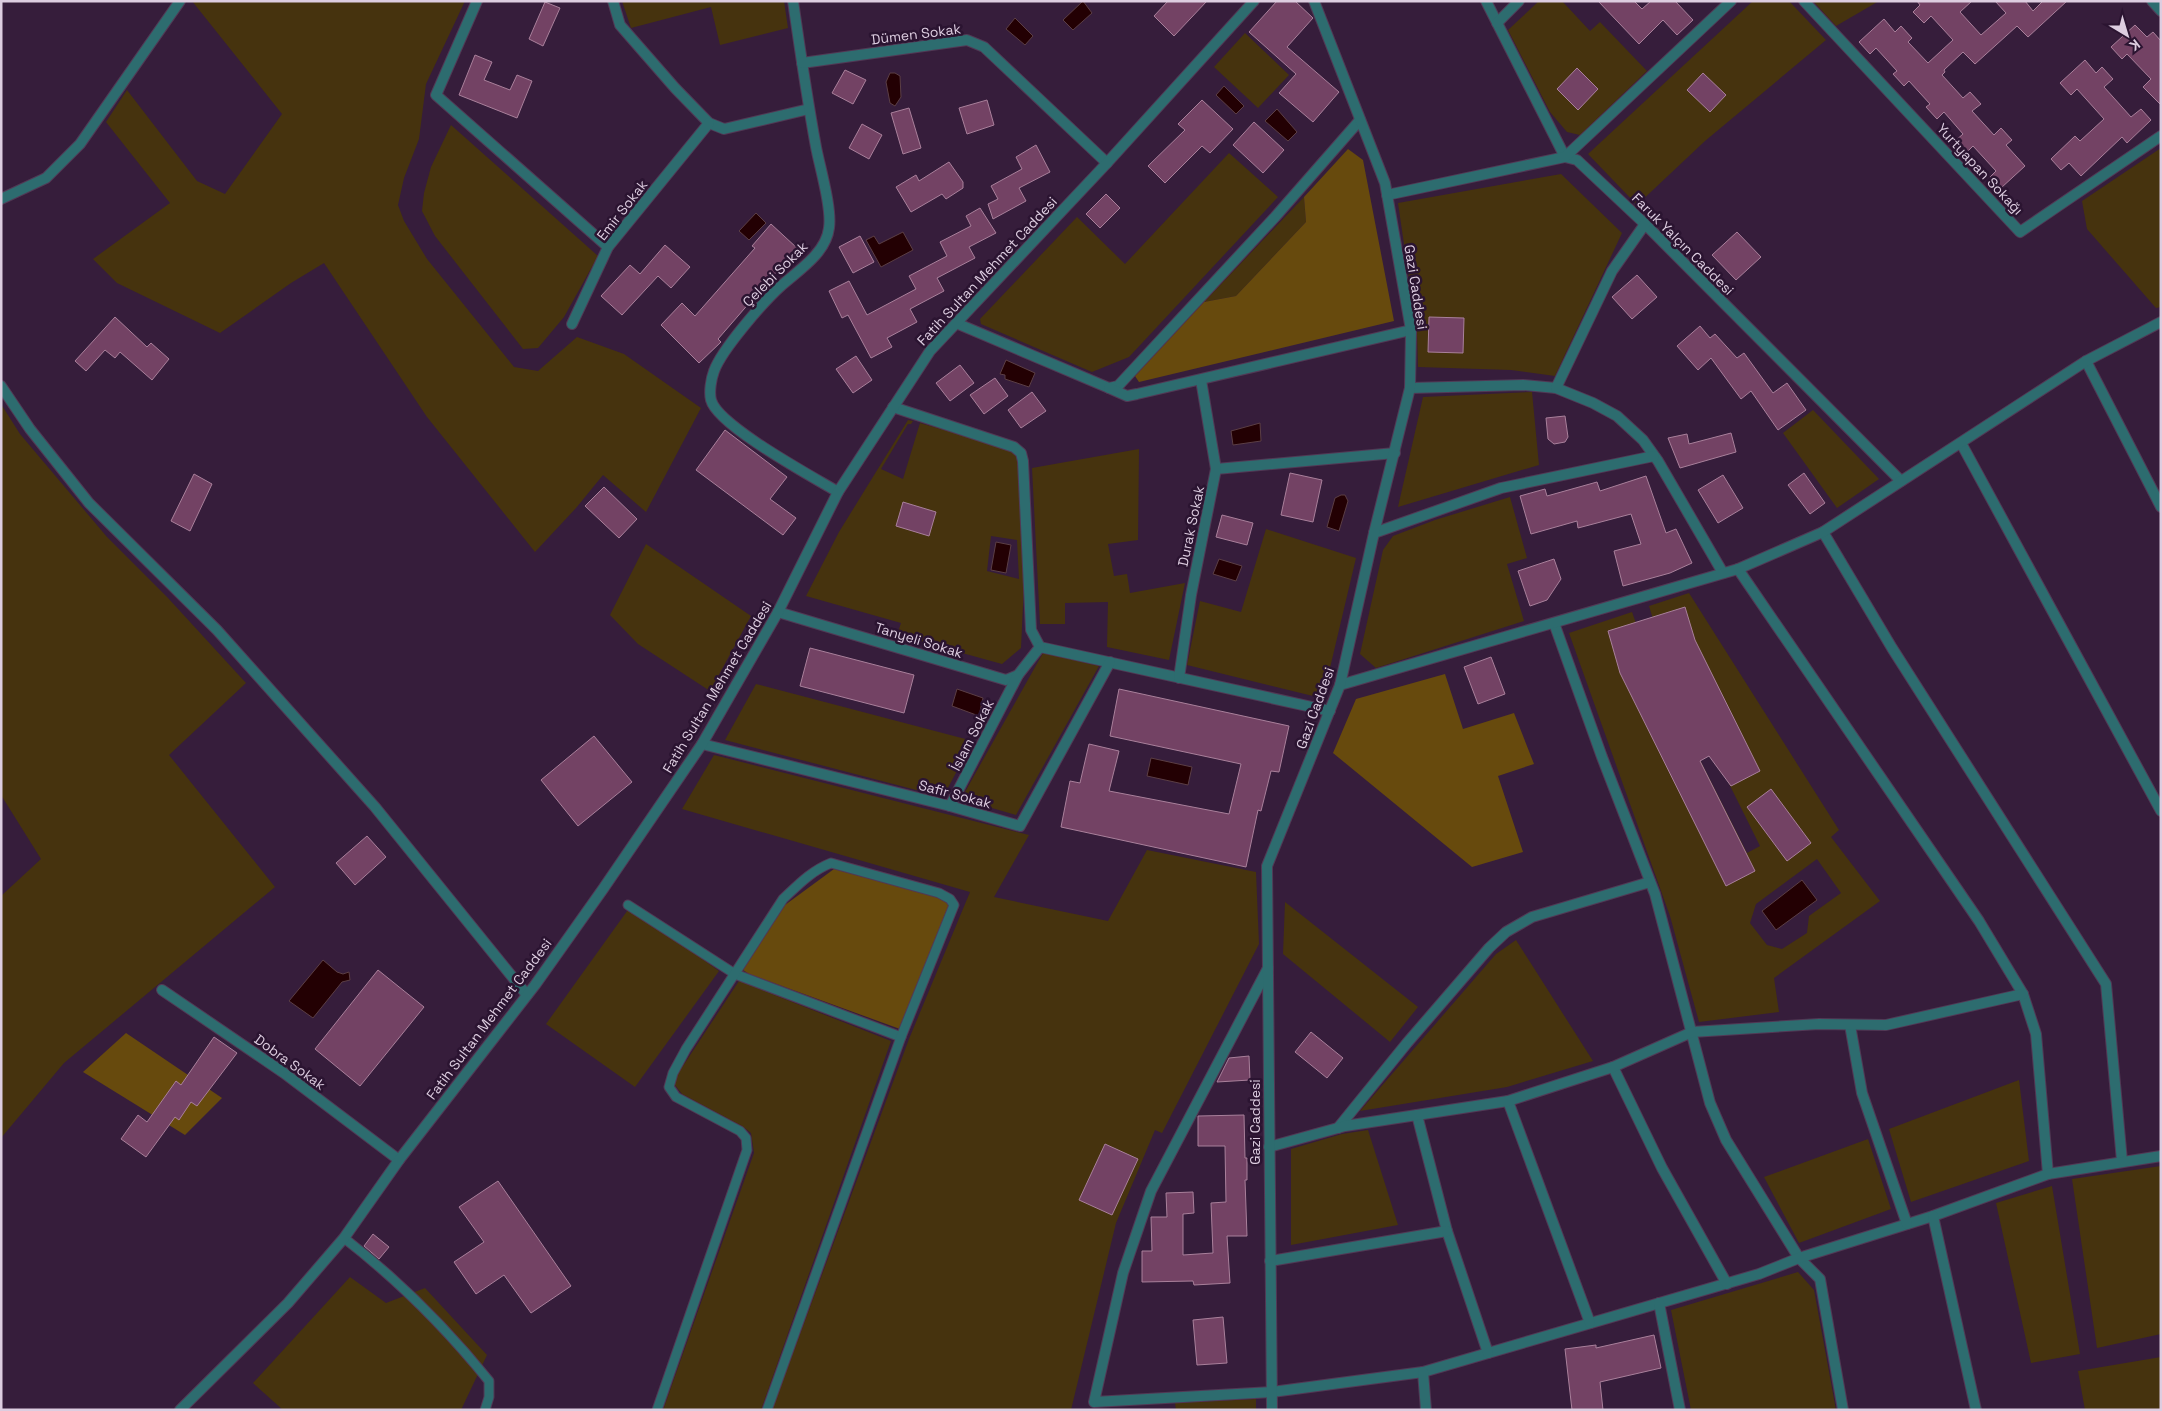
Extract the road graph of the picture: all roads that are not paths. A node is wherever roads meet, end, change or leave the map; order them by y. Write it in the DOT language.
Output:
graph roads {
  1 [pos="180,1"];
  2 [pos="477,1"];
  3 [pos="613,1"];
  4 [pos="793,1"];
  5 [pos="1254,1"];
  6 [pos="1314,1"];
  7 [pos="1486,1"];
  8 [pos="1519,1"];
  9 [pos="1731,1"];
  10 [pos="1804,1"];
  11 [pos="2152,1"];
  12 [pos="2161,11"];
  13 [pos="1497,23"];
  14 [pos="802,63"];
  15 [pos="810,109"];
  16 [pos="1360,120"];
  17 [pos="709,123"];
  18 [pos="2161,136"];
  19 [pos="1565,158"];
  20 [pos="1107,163"];
  21 [pos="1387,195"];
  22 [pos="1,199"];
  23 [pos="1645,224"];
  24 [pos="608,247"];
  25 [pos="2161,322"];
  26 [pos="956,323"];
  27 [pos="572,324"];
  28 [pos="1410,330"];
  29 [pos="2086,361"];
  30 [pos="1201,380"];
  31 [pos="1,386"];
  32 [pos="1109,388"];
  33 [pos="1410,388"];
  34 [pos="1556,388"];
  35 [pos="893,407"];
  36 [pos="1960,444"];
  37 [pos="1395,453"];
  38 [pos="1654,456"];
  39 [pos="1216,469"];
  40 [pos="1901,481"];
  41 [pos="838,492"];
  42 [pos="2161,507"];
  43 [pos="1374,532"];
  44 [pos="1824,532"];
  45 [pos="1738,569"];
  46 [pos="1723,573"];
  47 [pos="778,612"];
  48 [pos="1554,623"];
  49 [pos="1040,647"];
  50 [pos="1110,662"];
  51 [pos="1018,675"];
  52 [pos="1179,678"];
  53 [pos="1340,685"];
  54 [pos="1330,711"];
  55 [pos="702,744"];
  56 [pos="950,806"];
  57 [pos="2161,811"];
  58 [pos="1650,882"];
  59 [pos="628,905"];
  60 [pos="1268,968"];
  61 [pos="735,974"];
  62 [pos="162,990"];
  63 [pos="2024,994"];
  64 [pos="527,995"];
  65 [pos="1850,1024"];
  66 [pos="1692,1032"];
  67 [pos="901,1037"];
  68 [pos="1613,1067"];
  69 [pos="1508,1102"];
  70 [pos="1417,1115"];
  71 [pos="1338,1128"];
  72 [pos="1269,1148"];
  73 [pos="2161,1156"];
  74 [pos="399,1160"];
  75 [pos="2122,1161"];
  76 [pos="2048,1174"];
  77 [pos="1933,1216"];
  78 [pos="1907,1224"];
  79 [pos="1447,1231"];
  80 [pos="344,1238"];
  81 [pos="1800,1258"];
  82 [pos="1270,1261"];
  83 [pos="1727,1284"];
  84 [pos="1659,1303"];
  85 [pos="1590,1323"];
  86 [pos="1488,1353"];
  87 [pos="1423,1372"];
  88 [pos="1272,1392"];
  89 [pos="180,1410"];
  90 [pos="485,1410"];
  91 [pos="657,1410"];
  92 [pos="767,1410"];
  93 [pos="1272,1410"];
  94 [pos="1426,1410"];
  95 [pos="1680,1410"];
  96 [pos="1843,1410"];
  97 [pos="1976,1410"];
  1 -- 22 [label="street"];
  2 -- 24 [label="street"];
  3 -- 17 [label="street"];
  4 -- 14 [label="street, Çelebi Sokak"];
  5 -- 20 [label="street, Fatih Sultan Mehmet Caddesi"];
  6 -- 16 [label="street, Gazi Caddesi"];
  7 -- 13 [label="street"];
  8 -- 13 [label="street"];
  9 -- 19 [label="street"];
  10 -- 18 [label="street, Yurtyapan Sokağı"];
  11 -- 12 [label="street"];
  13 -- 19 [label="street"];
  14 -- 15 [label="street, Çelebi Sokak"];
  14 -- 20 [label="street, Dümen Sokak"];
  15 -- 17 [label="street"];
  15 -- 41 [label="street, Çelebi Sokak"];
  16 -- 21 [label="street, Gazi Caddesi"];
  16 -- 32 [label="street"];
  17 -- 24 [label="street, Emir Sokak"];
  19 -- 21 [label="street"];
  19 -- 23 [label="street, Faruk Yalçın Caddesi"];
  20 -- 26 [label="street, Fatih Sultan Mehmet Caddesi"];
  21 -- 28 [label="street, Gazi Caddesi"];
  23 -- 34 [label="street"];
  23 -- 40 [label="street, Faruk Yalçın Caddesi"];
  24 -- 27 [label="street, Emir Sokak"];
  25 -- 29 [label="street"];
  26 -- 32 [label="street"];
  26 -- 35 [label="street, Fatih Sultan Mehmet Caddesi"];
  28 -- 30 [label="street"];
  28 -- 33 [label="street, Gazi Caddesi"];
  29 -- 36 [label="street"];
  29 -- 42 [label="street"];
  30 -- 32 [label="street"];
  30 -- 39 [label="street, Durak Sokak"];
  31 -- 64 [label="street"];
  33 -- 34 [label="street"];
  33 -- 37 [label="street, Gazi Caddesi"];
  34 -- 38 [label="street"];
  35 -- 41 [label="street, Fatih Sultan Mehmet Caddesi"];
  35 -- 49 [label="street"];
  36 -- 40 [label="street"];
  36 -- 57 [label="street"];
  37 -- 39 [label="street"];
  37 -- 43 [label="street, Gazi Caddesi"];
  38 -- 43 [label="street"];
  38 -- 46 [label="street"];
  39 -- 52 [label="street, Durak Sokak"];
  40 -- 44 [label="street"];
  41 -- 47 [label="street, Fatih Sultan Mehmet Caddesi"];
  43 -- 53 [label="street, Gazi Caddesi"];
  44 -- 45 [label="street"];
  44 -- 75 [label="street"];
  45 -- 46 [label="street"];
  45 -- 63 [label="street"];
  46 -- 48 [label="street"];
  47 -- 51 [label="street, Tanyeli Sokak"];
  47 -- 55 [label="street, Fatih Sultan Mehmet Caddesi"];
  48 -- 53 [label="street"];
  48 -- 58 [label="street"];
  49 -- 50 [label="street"];
  49 -- 51 [label="street"];
  50 -- 52 [label="street"];
  50 -- 56 [label="street, Safir Sokak"];
  51 -- 56 [label="street, İslam Sokak"];
  52 -- 54 [label="street"];
  53 -- 54 [label="street, Gazi Caddesi"];
  54 -- 60 [label="street, Gazi Caddesi"];
  55 -- 56 [label="street, Safir Sokak"];
  55 -- 64 [label="street, Fatih Sultan Mehmet Caddesi"];
  58 -- 66 [label="street"];
  58 -- 71 [label="street"];
  59 -- 61 [label="lane"];
  60 -- 72 [label="street, Gazi Caddesi"];
  60 -- 88 [label="street"];
  61 -- 67 [label="lane"];
  61 -- 67 [label="lane"];
  61 -- 91 [label="lane"];
  62 -- 74 [label="street, Dobra Sokak"];
  63 -- 65 [label="street"];
  63 -- 76 [label="street"];
  64 -- 74 [label="street, Fatih Sultan Mehmet Caddesi"];
  65 -- 66 [label="street"];
  65 -- 78 [label="street"];
  66 -- 68 [label="street"];
  66 -- 81 [label="street"];
  67 -- 92 [label="lane"];
  68 -- 69 [label="street"];
  68 -- 83 [label="street"];
  69 -- 70 [label="street"];
  69 -- 85 [label="street"];
  70 -- 71 [label="street"];
  70 -- 79 [label="street"];
  71 -- 72 [label="street"];
  72 -- 82 [label="street, Gazi Caddesi"];
  73 -- 75 [label="street"];
  74 -- 80 [label="street, Fatih Sultan Mehmet Caddesi"];
  75 -- 76 [label="street"];
  76 -- 77 [label="street"];
  77 -- 78 [label="street"];
  77 -- 97 [label="street"];
  78 -- 81 [label="street"];
  79 -- 82 [label="street"];
  79 -- 86 [label="street"];
  80 -- 89 [label="street, Fatih Sultan Mehmet Caddesi"];
  80 -- 90 [label="lane"];
  81 -- 83 [label="street"];
  81 -- 96 [label="street"];
  82 -- 88 [label="street, Gazi Caddesi"];
  83 -- 84 [label="street"];
  84 -- 85 [label="street"];
  84 -- 95 [label="street"];
  85 -- 86 [label="street"];
  86 -- 87 [label="street"];
  87 -- 88 [label="street"];
  87 -- 94 [label="street"];
  88 -- 93 [label="street, Gazi Caddesi"];
}
